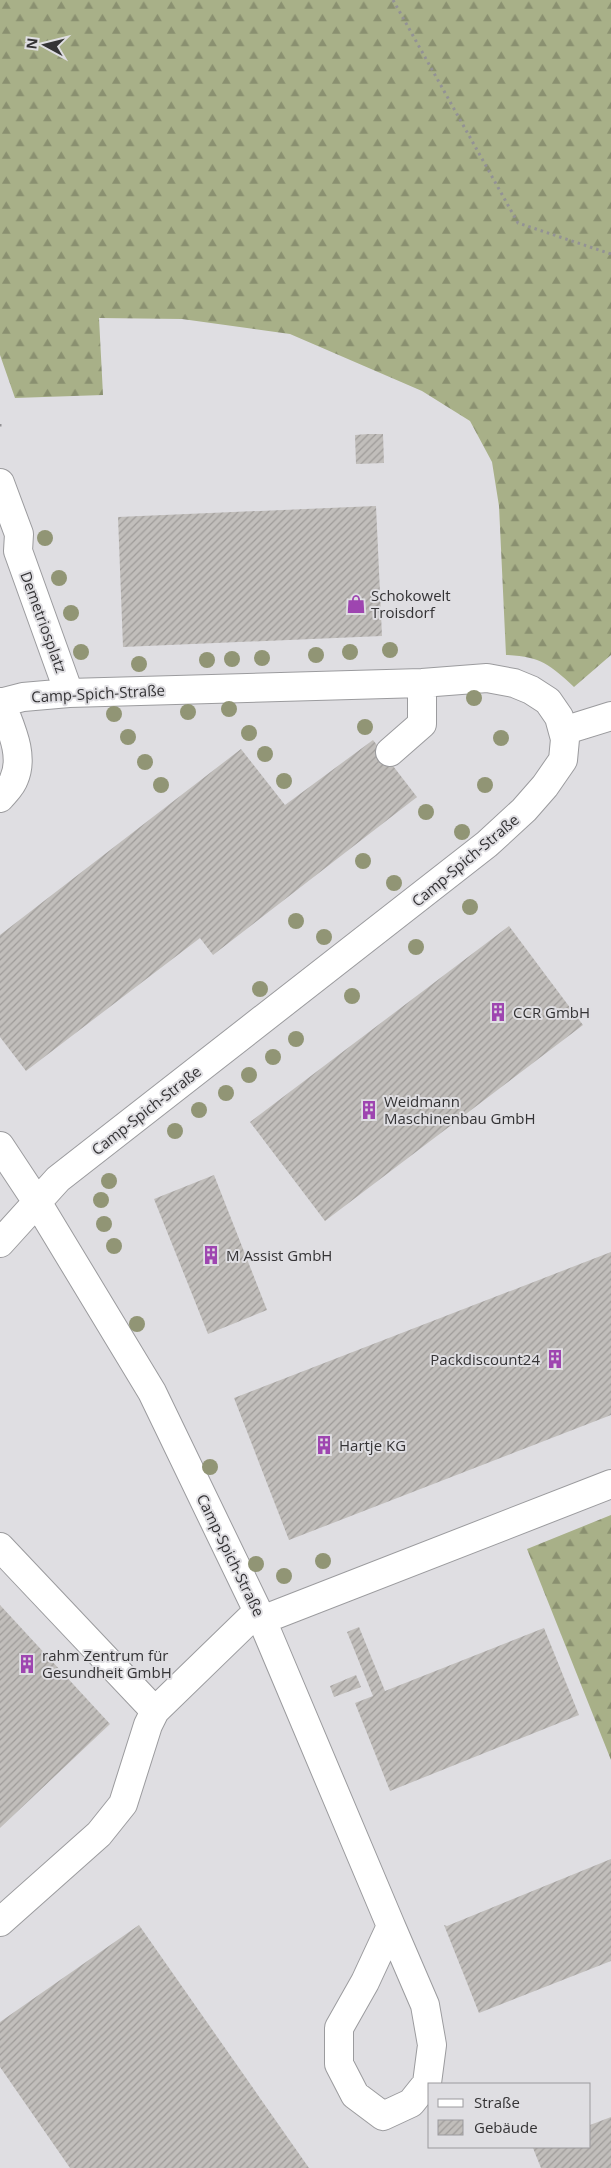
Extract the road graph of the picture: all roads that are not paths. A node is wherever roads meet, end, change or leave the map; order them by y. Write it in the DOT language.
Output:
graph roads {
  1 [pos="0,483"];
  2 [pos="9,554"];
  3 [pos="422,683"];
  4 [pos="69,693"];
  5 [pos="0,702"];
  6 [pos="611,716"];
  7 [pos="562,732"];
  8 [pos="390,752"];
  9 [pos="0,798"];
  10 [pos="0,1146"];
  11 [pos="37,1202"];
  12 [pos="0,1243"];
  13 [pos="611,1484"];
  14 [pos="0,1547"];
  15 [pos="260,1616"];
  16 [pos="155,1711"];
  17 [pos="0,1922"];
  18 [pos="391,1926"];
  1 -- 2 [label="street, Demetriosplatz"];
  2 -- 4 [label="street, Demetriosplatz"];
  3 -- 4 [label="street, Camp-Spich-Straße"];
  3 -- 7 [label="street, Camp-Spich-Straße"];
  3 -- 8 [label="street"];
  4 -- 5 [label="street, Camp-Spich-Straße"];
  5 -- 9 [label="street"];
  6 -- 7 [label="street"];
  7 -- 11 [label="street, Camp-Spich-Straße"];
  10 -- 11 [label="street, Camp-Spich-Straße"];
  11 -- 12 [label="street, Camp-Spich-Straße"];
  11 -- 15 [label="street, Camp-Spich-Straße"];
  13 -- 15 [label="street"];
  14 -- 16 [label="street"];
  15 -- 16 [label="street"];
  15 -- 18 [label="street, Camp-Spich-Straße"];
  16 -- 17 [label="street"];
  18 -- 18 [label="street, Camp-Spich-Straße"];
}
